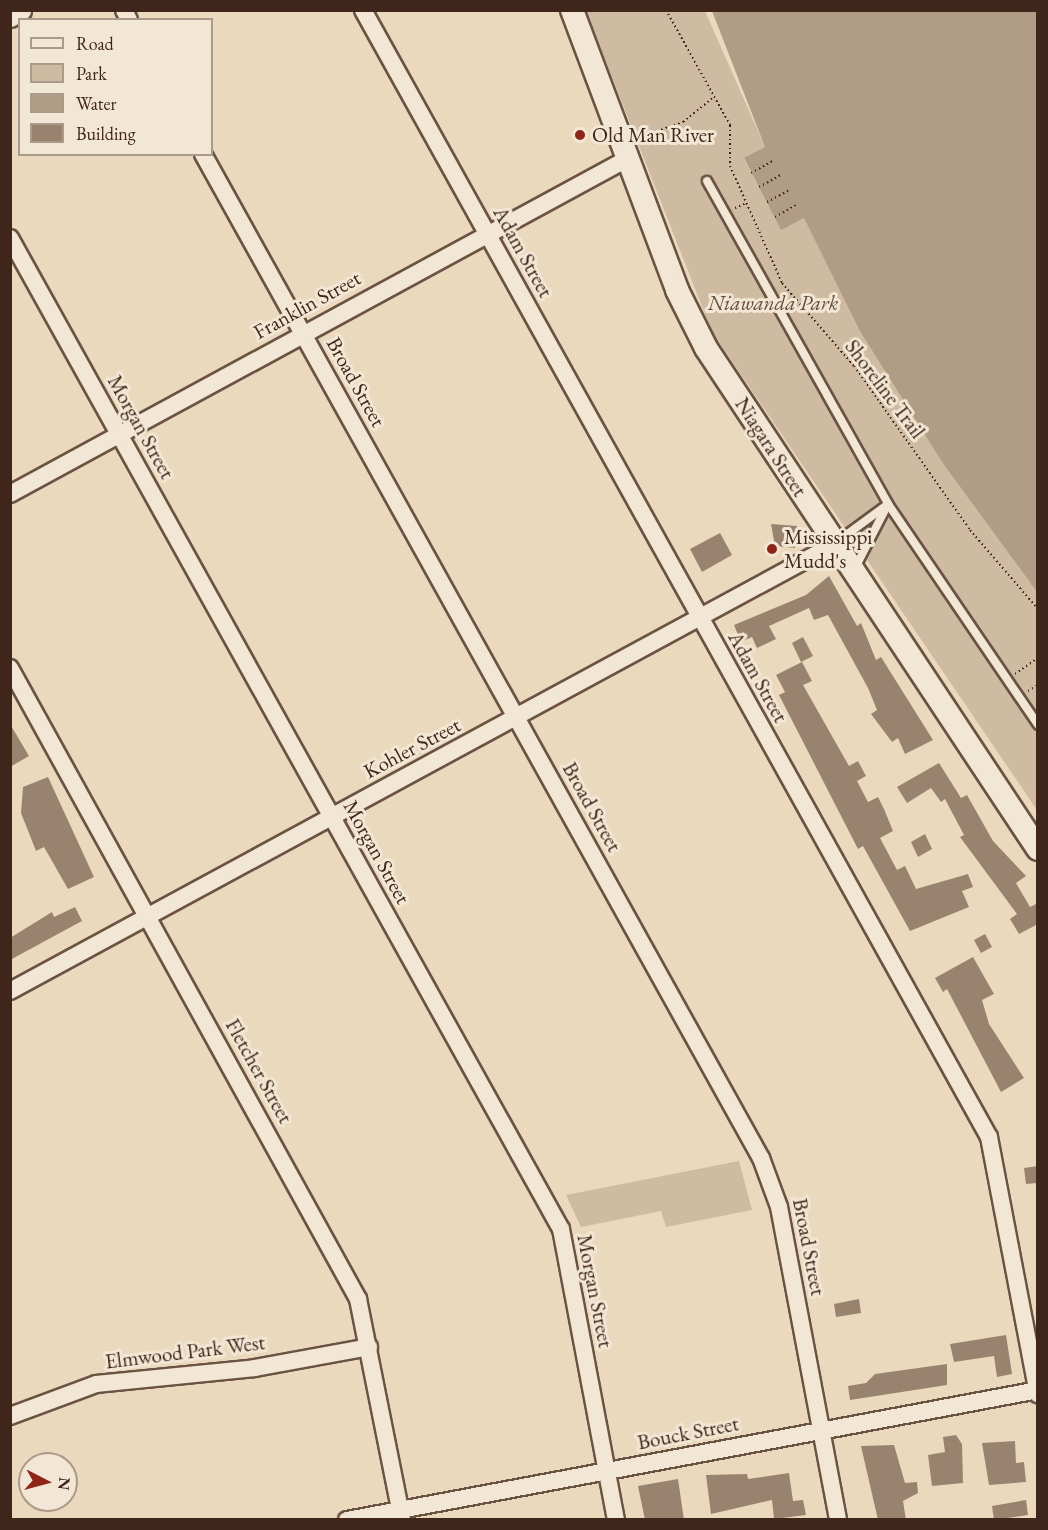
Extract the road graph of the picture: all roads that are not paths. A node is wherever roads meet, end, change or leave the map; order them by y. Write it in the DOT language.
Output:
graph roads {
  1 [pos="20,10"];
  2 [pos="363,10"];
  3 [pos="572,10"];
  4 [pos="10,16"];
  5 [pos="632,149"];
  6 [pos="204,156"];
  7 [pos="707,181"];
  8 [pos="487,233"];
  9 [pos="10,238"];
  10 [pos="303,333"];
  11 [pos="119,433"];
  12 [pos="10,494"];
  13 [pos="888,504"];
  14 [pos="835,544"];
  15 [pos="854,569"];
  16 [pos="700,618"];
  17 [pos="10,668"];
  18 [pos="516,718"];
  19 [pos="1038,725"];
  20 [pos="332,817"];
  21 [pos="1038,849"];
  22 [pos="148,917"];
  23 [pos="10,991"];
  24 [pos="369,1347"];
  25 [pos="1037,1391"];
  26 [pos="10,1416"];
  27 [pos="821,1431"];
  28 [pos="606,1471"];
  29 [pos="401,1515"];
  30 [pos="347,1520"];
  31 [pos="616,1520"];
  32 [pos="838,1520"];
  1 -- 4 [label="main road"];
  2 -- 8 [label="street, Adam Street"];
  3 -- 5 [label="main road, Niagara Street"];
  5 -- 8 [label="street, Franklin Street"];
  5 -- 14 [label="main road, Niagara Street"];
  6 -- 10 [label="street, Broad Street"];
  7 -- 13 [label="lane"];
  8 -- 10 [label="street, Franklin Street"];
  8 -- 16 [label="street, Adam Street"];
  9 -- 11 [label="street, Morgan Street"];
  10 -- 11 [label="street, Franklin Street"];
  10 -- 18 [label="street, Broad Street"];
  11 -- 12 [label="street, Franklin Street"];
  11 -- 20 [label="street, Morgan Street"];
  13 -- 14 [label="lane"];
  13 -- 15 [label="lane"];
  13 -- 19 [label="lane"];
  14 -- 15 [label="main road, Niagara Street"];
  14 -- 16 [label="street, Kohler Street"];
  15 -- 21 [label="main road, Niagara Street"];
  16 -- 18 [label="street, Kohler Street"];
  16 -- 25 [label="street, Adam Street"];
  17 -- 22 [label="street, Fletcher Street"];
  18 -- 20 [label="street, Kohler Street"];
  18 -- 27 [label="street, Broad Street"];
  20 -- 22 [label="street, Kohler Street"];
  20 -- 28 [label="street, Morgan Street"];
  22 -- 23 [label="street, Kohler Street"];
  22 -- 24 [label="street, Fletcher Street"];
  24 -- 26 [label="street, Elmwood Park West"];
  24 -- 29 [label="street, Fletcher Street"];
  25 -- 27 [label="street, Bouck Street"];
  27 -- 28 [label="street, Bouck Street"];
  27 -- 32 [label="street, Broad Street"];
  28 -- 29 [label="street, Bouck Street"];
  28 -- 31 [label="street, Morgan Street"];
  29 -- 30 [label="street, Bouck Street"];
}
